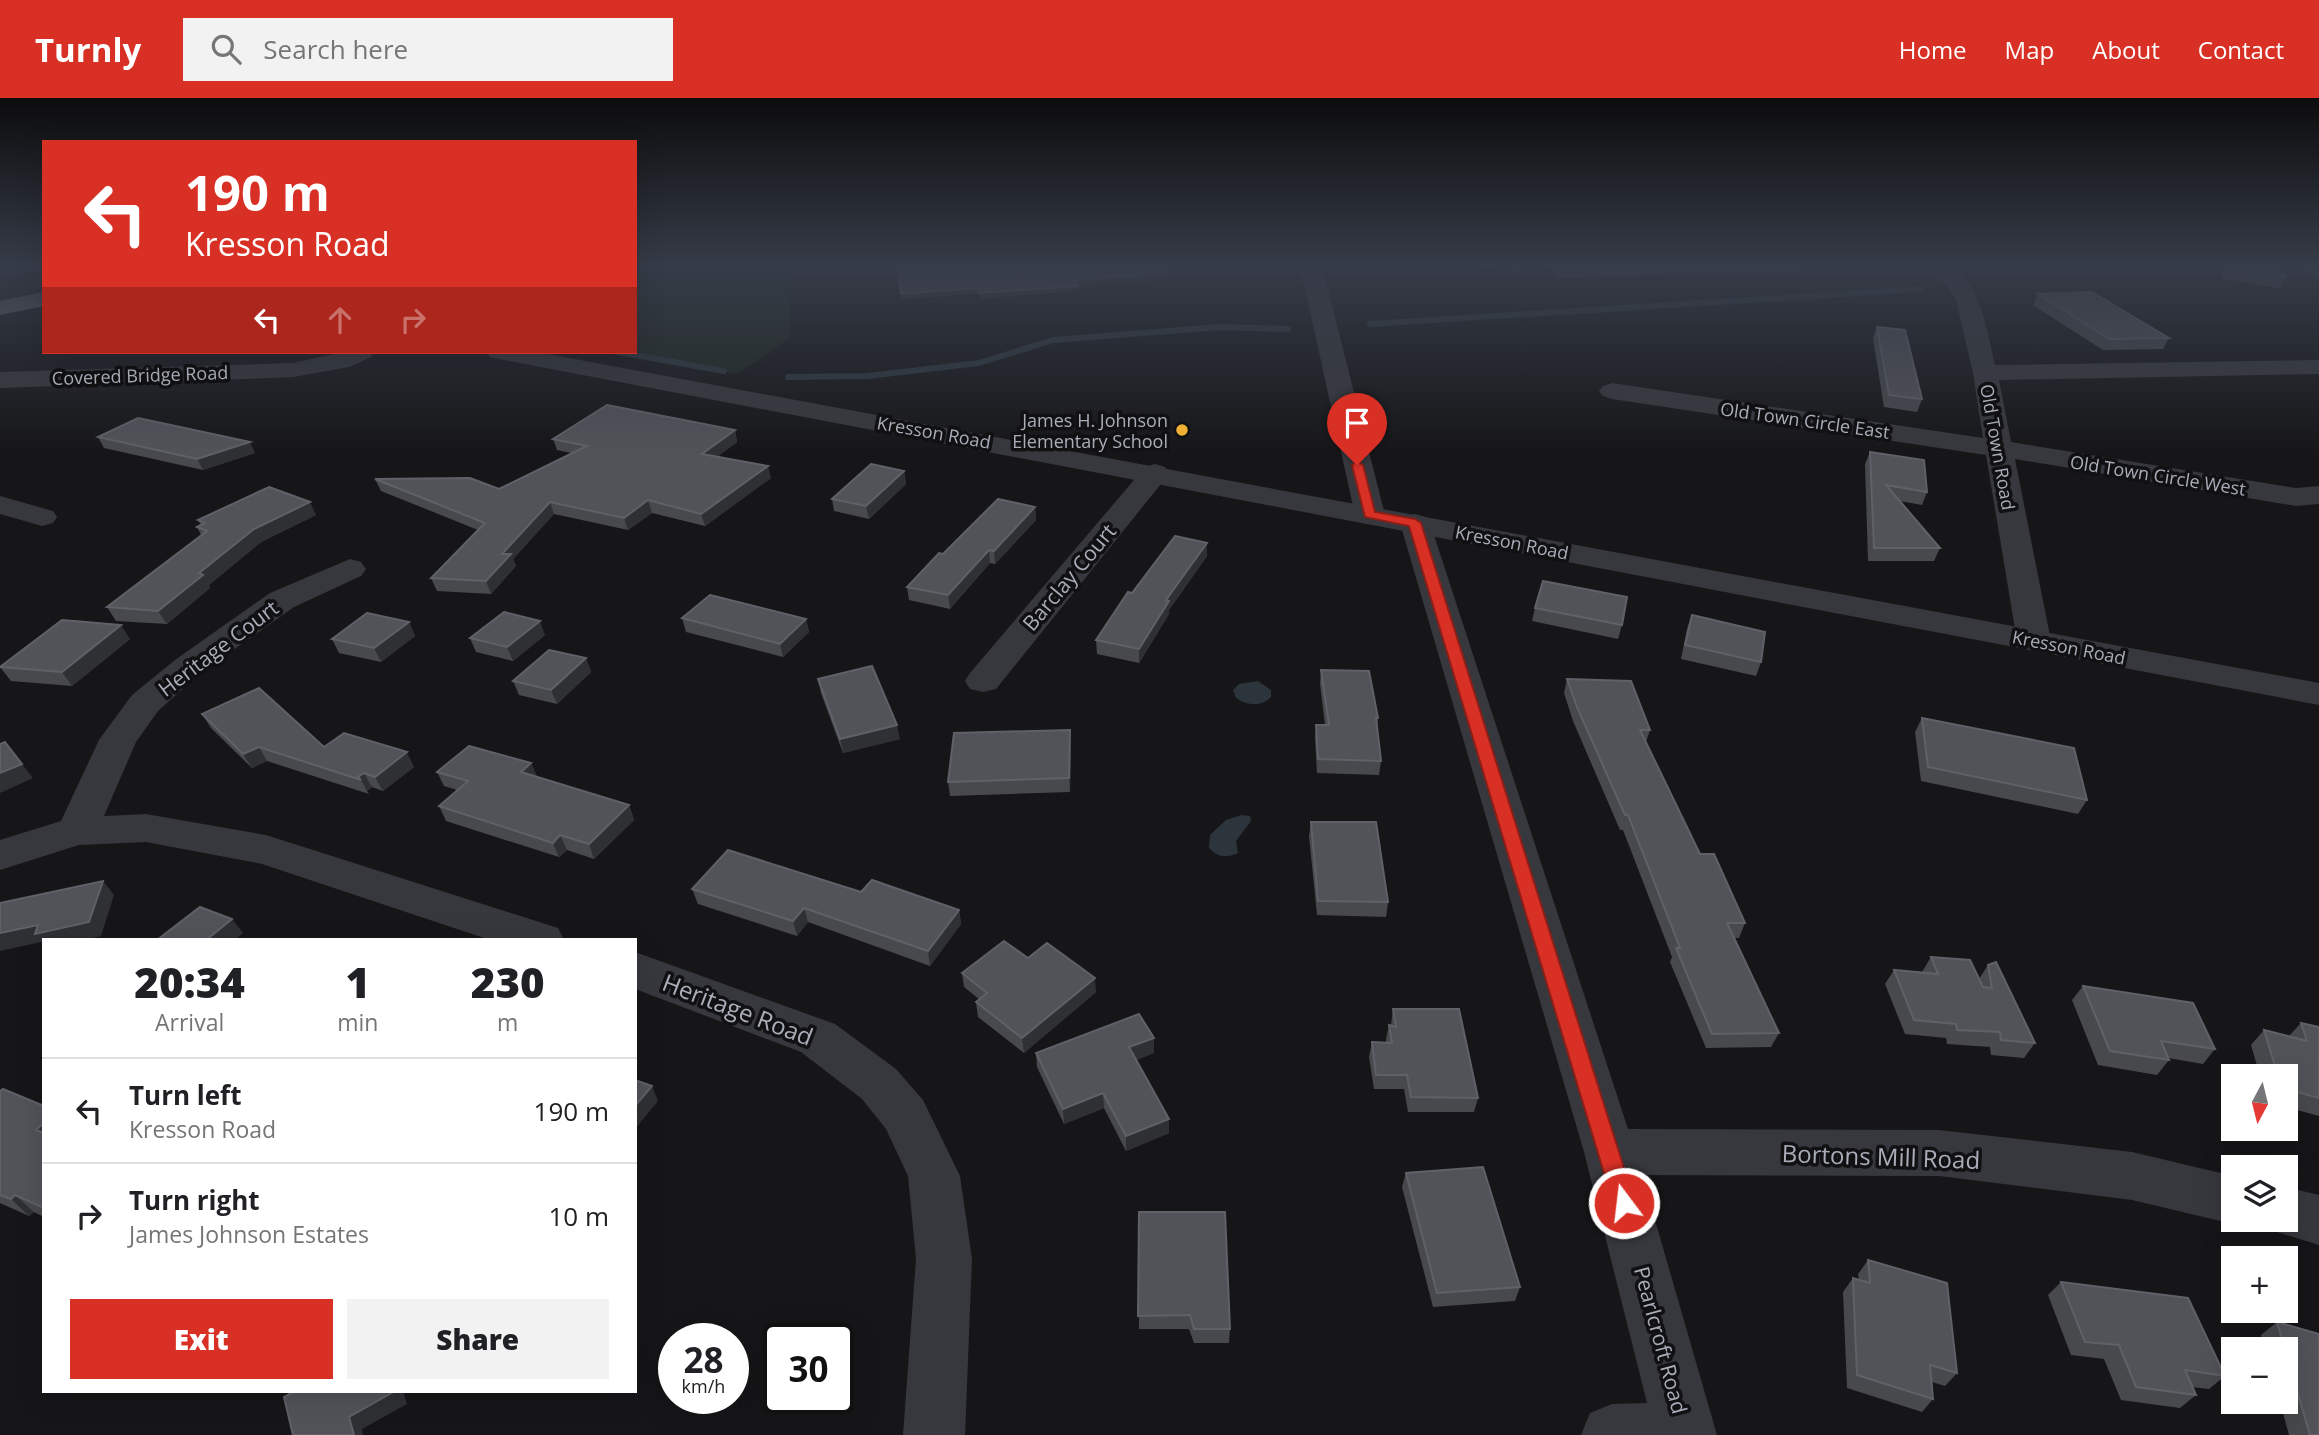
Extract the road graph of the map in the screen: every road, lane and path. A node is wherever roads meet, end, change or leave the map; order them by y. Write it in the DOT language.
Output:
graph roads {
  1 [pos="1326,328"];
  2 [pos="1974,328"];
  3 [pos="358,354"];
  4 [pos="510,354"];
  5 [pos="2319,367"];
  6 [pos="1985,373"];
  7 [pos="0,380"];
  8 [pos="1612,391"];
  9 [pos="1997,448"];
  10 [pos="1155,473"];
  11 [pos="2319,495"];
  12 [pos="0,505"];
  13 [pos="1370,515"];
  14 [pos="42,517"];
  15 [pos="1415,523"];
  16 [pos="350,569"];
  17 [pos="2034,641"];
  18 [pos="983,681"];
  19 [pos="2319,694"];
  20 [pos="76,831"];
  21 [pos="0,855"];
  22 [pos="536,938"];
  23 [pos="637,971"];
  24 [pos="1610,1152"];
  25 [pos="2221,1197"];
  26 [pos="2298,1215"];
  27 [pos="2319,1220"];
  28 [pos="1686,1433"];
  29 [pos="934,1435"];
  30 [pos="1612,1435"];
  1 -- 13 [label="street"];
  2 -- 6 [label="street, Old Town Road"];
  3 -- 7 [label="street, Covered Bridge Road"];
  4 -- 10 [label="street, Kresson Road"];
  5 -- 6 [label="street"];
  6 -- 9 [label="street, Old Town Road"];
  8 -- 9 [label="street, Old Town Circle East"];
  9 -- 11 [label="street, Old Town Circle West"];
  9 -- 17 [label="street, Old Town Road"];
  10 -- 13 [label="street, Kresson Road"];
  10 -- 18 [label="street, Barclay Court"];
  12 -- 14 [label="street"];
  13 -- 15 [label="street, Kresson Road"];
  15 -- 17 [label="street, Kresson Road"];
  15 -- 24 [label="street, Pearlcroft Road"];
  16 -- 20 [label="street, Heritage Court"];
  17 -- 19 [label="street, Kresson Road"];
  20 -- 21 [label="street"];
  20 -- 22 [label="street"];
  23 -- 29 [label="street, Heritage Road"];
  24 -- 25 [label="street, Bortons Mill Road"];
  24 -- 28 [label="street, Pearlcroft Road"];
  26 -- 27 [label="street"];
  28 -- 30 [label="street"];
}
